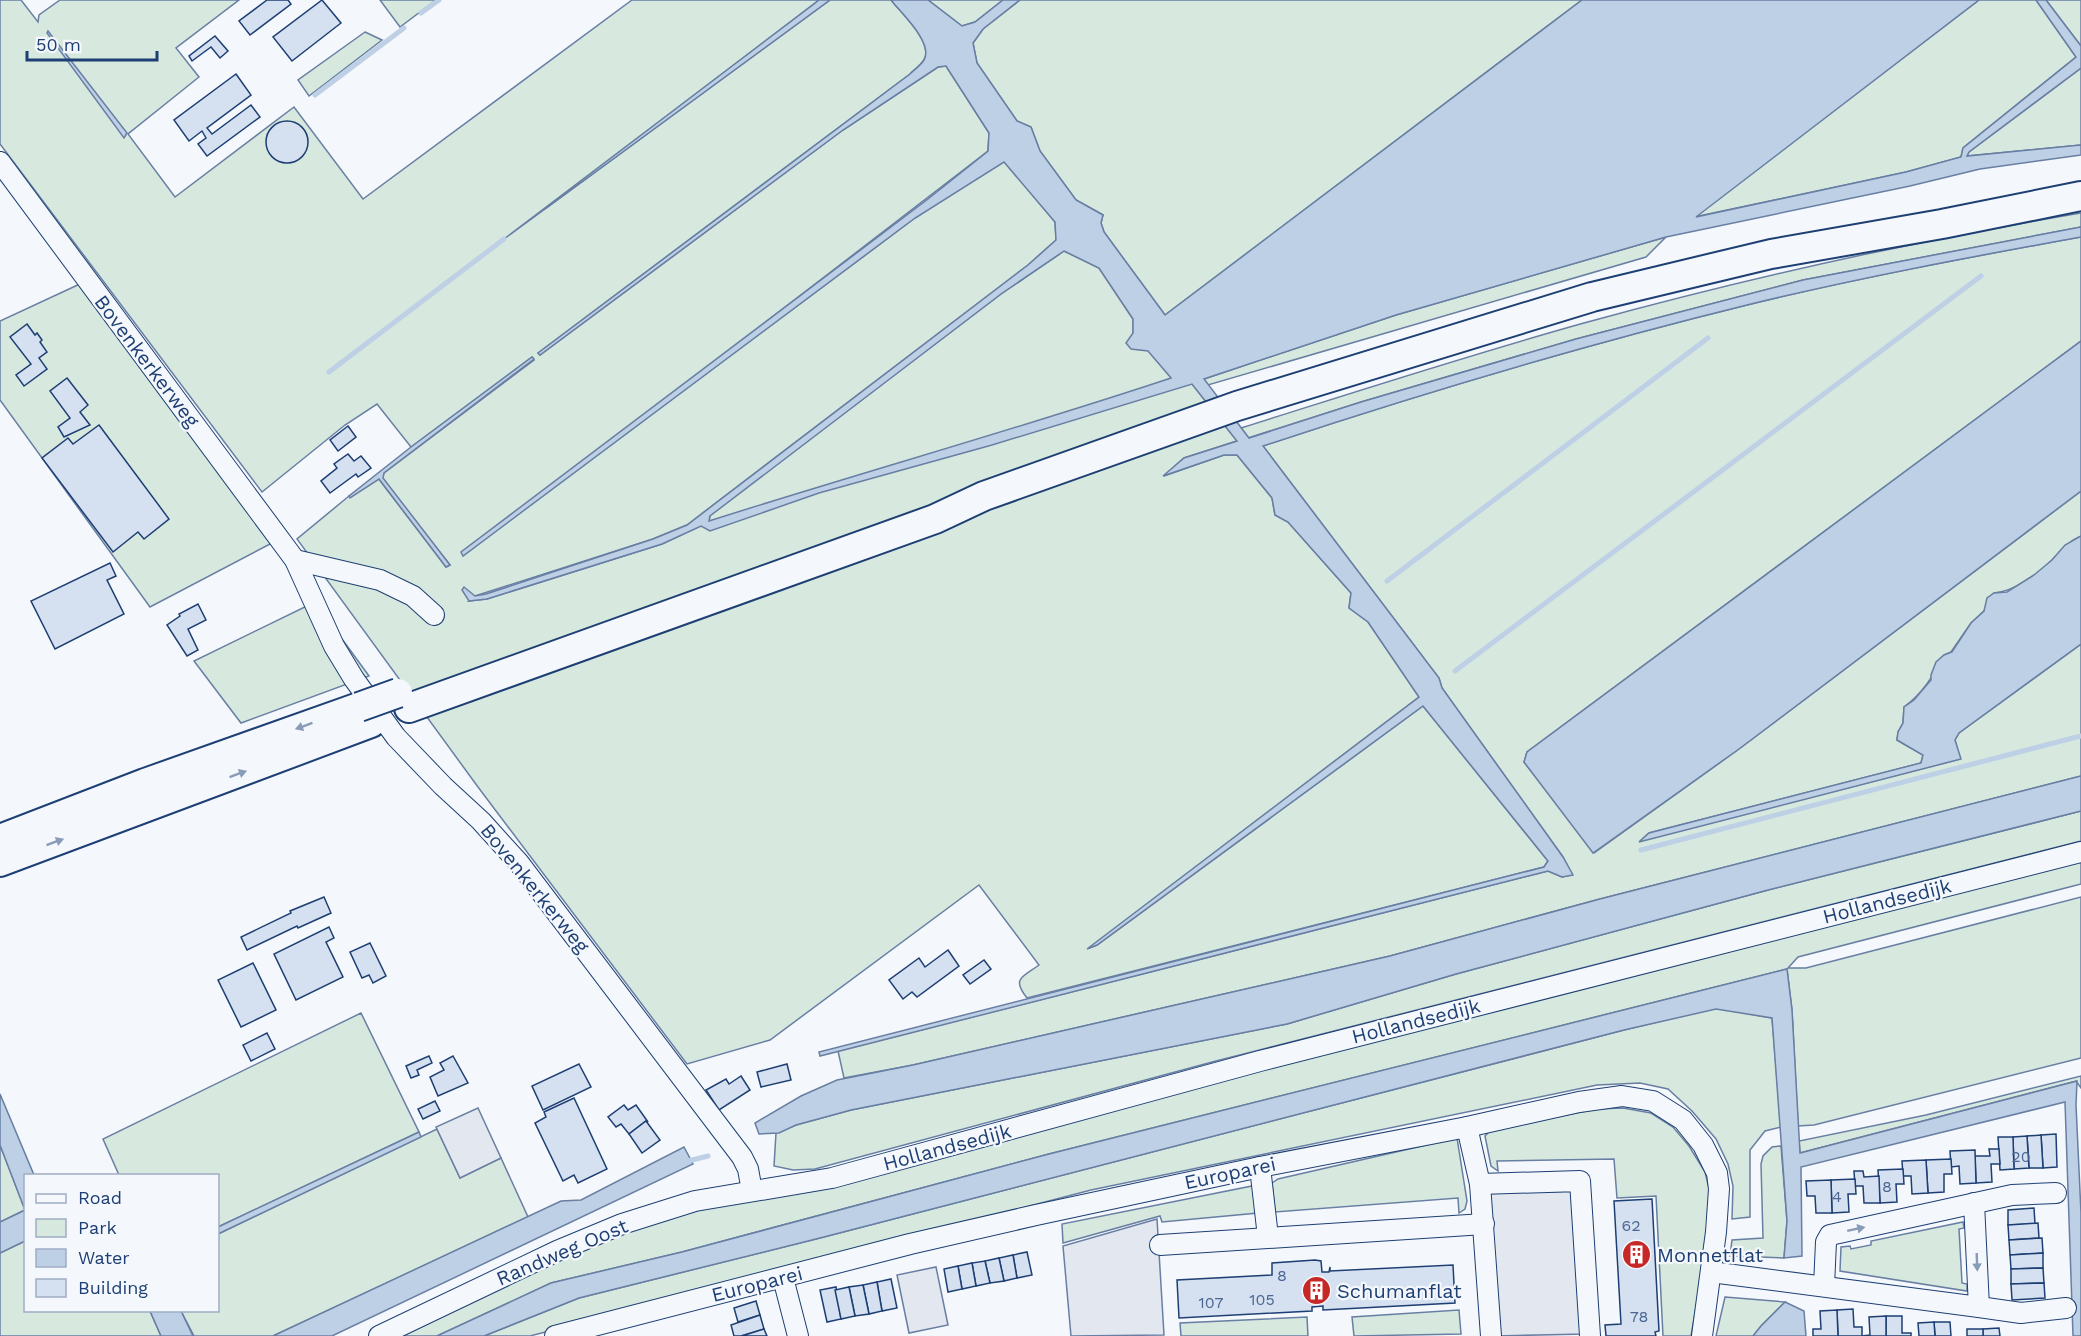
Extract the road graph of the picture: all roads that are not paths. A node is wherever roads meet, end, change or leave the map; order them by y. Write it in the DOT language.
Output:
graph roads {
  1 [pos="0,162"];
  2 [pos="2081,196"];
  3 [pos="295,560"];
  4 [pos="434,615"];
  5 [pos="365,715"];
  6 [pos="0,838"];
  7 [pos="2081,852"];
  8 [pos="0,862"];
  9 [pos="1467,1127"];
  10 [pos="1260,1167"];
  11 [pos="1480,1184"];
  12 [pos="752,1191"];
  13 [pos="2056,1193"];
  14 [pos="1974,1203"];
  15 [pos="1484,1224"];
  16 [pos="1268,1237"];
  17 [pos="1160,1245"];
  18 [pos="1711,1272"];
  19 [pos="783,1278"];
  20 [pos="1824,1286"];
  21 [pos="1979,1307"];
  22 [pos="2066,1308"];
  23 [pos="379,1336"];
  24 [pos="555,1336"];
  25 [pos="798,1336"];
  26 [pos="1491,1336"];
  27 [pos="1590,1336"];
  28 [pos="1702,1336"];
  1 -- 3 [label="street, Bovenkerkerweg"];
  2 -- 5 [label="highway"];
  3 -- 4 [label="street"];
  3 -- 12 [label="street, Bovenkerkerweg"];
  5 -- 6 [label="highway, one-way"];
  8 -- 5 [label="highway, one-way"];
  7 -- 12 [label="street, Hollandsedijk"];
  9 -- 10 [label="street, Europarei"];
  9 -- 11 [label="street"];
  9 -- 18 [label="street, Europarei"];
  10 -- 16 [label="street"];
  10 -- 19 [label="street, Europarei"];
  11 -- 15 [label="street"];
  11 -- 27 [label="street"];
  12 -- 23 [label="street, Randweg Oost"];
  13 -- 14 [label="street"];
  20 -- 14 [label="street, one-way"];
  14 -- 21 [label="street, one-way"];
  15 -- 16 [label="street"];
  15 -- 26 [label="street"];
  16 -- 17 [label="street"];
  18 -- 20 [label="street"];
  18 -- 28 [label="street, Europarei"];
  19 -- 24 [label="street, Europarei"];
  19 -- 25 [label="street"];
  20 -- 21 [label="street"];
  21 -- 22 [label="street"];
}
